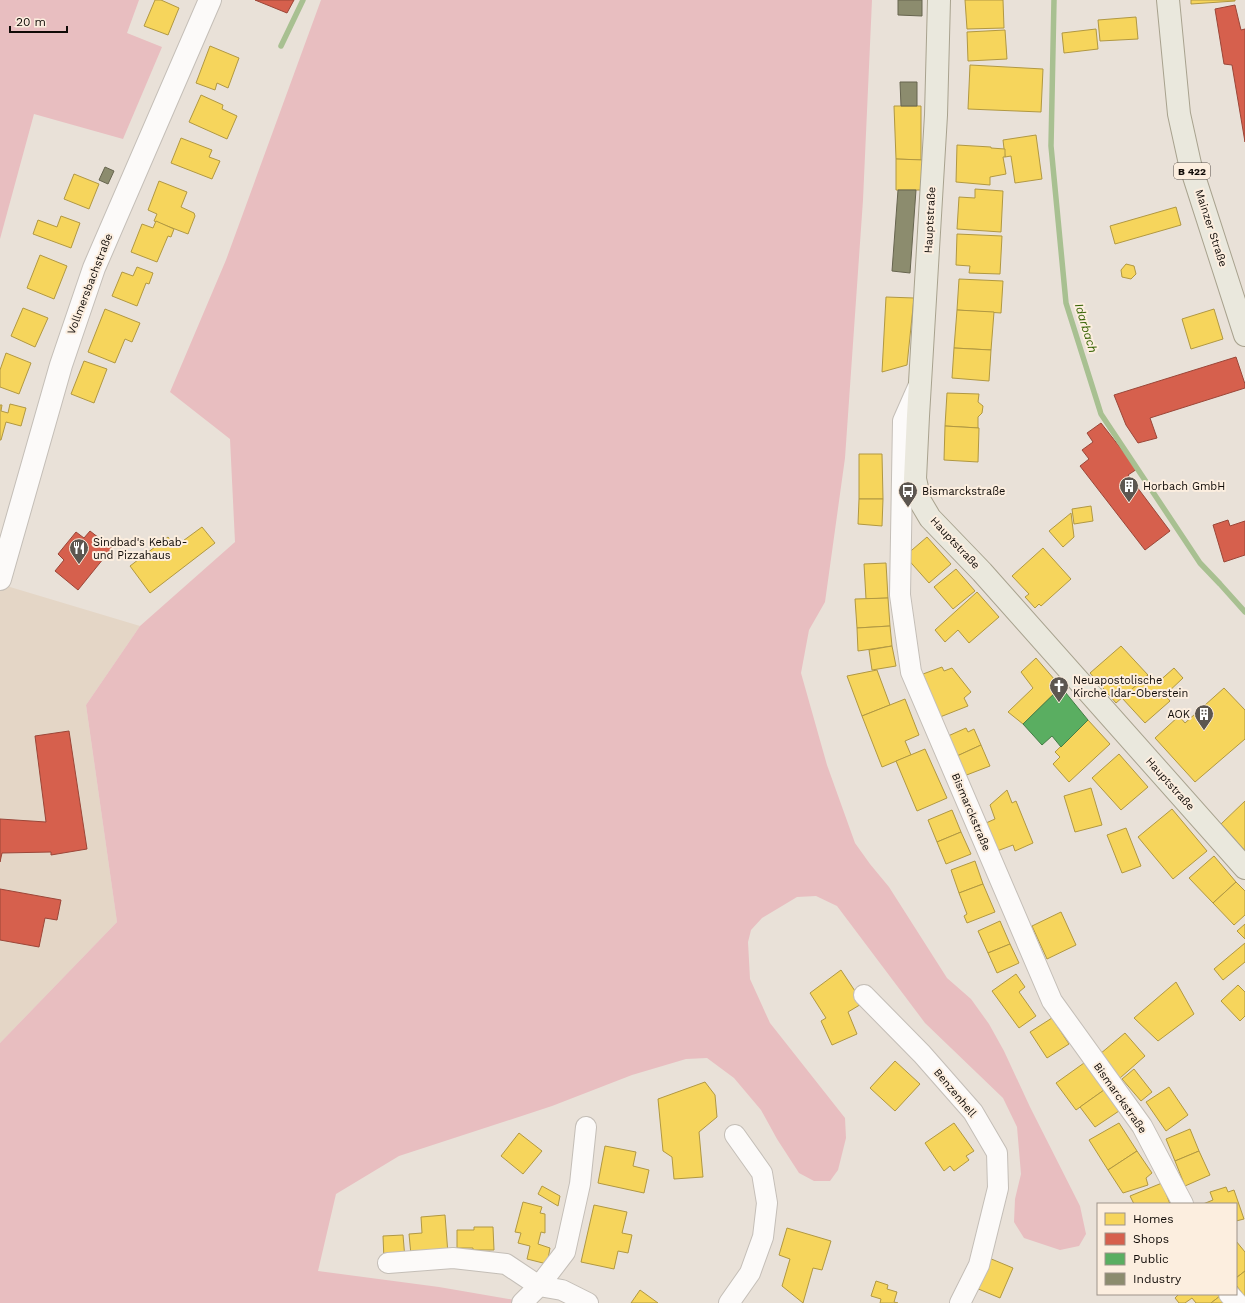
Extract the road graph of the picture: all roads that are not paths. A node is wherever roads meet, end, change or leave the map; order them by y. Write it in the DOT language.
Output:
graph roads {
  1 [pos="210,0"];
  2 [pos="939,0"];
  3 [pos="1168,0"];
  4 [pos="1245,335"];
  5 [pos="920,381"];
  6 [pos="0,579"];
  7 [pos="1245,868"];
  8 [pos="864,994"];
  9 [pos="586,1127"];
  10 [pos="735,1135"];
  11 [pos="1182,1203"];
  12 [pos="388,1263"];
  13 [pos="539,1286"];
  14 [pos="1230,1295"];
  15 [pos="522,1303"];
  16 [pos="588,1303"];
  17 [pos="729,1303"];
  18 [pos="960,1303"];
  19 [pos="1237,1303"];
  1 -- 6 [label="main road, Vollmersbachstraße"];
  2 -- 5 [label="main road, Hauptstraße"];
  3 -- 4 [label="main road, Mainzer Straße / B 422"];
  5 -- 7 [label="main road, Hauptstraße"];
  5 -- 11 [label="street, Bismarckstraße"];
  8 -- 18 [label="street, Benzenhell"];
  9 -- 13 [label="street"];
  10 -- 17 [label="street"];
  12 -- 13 [label="street"];
  13 -- 15 [label="street"];
  13 -- 16 [label="street"];
  14 -- 19 [label="street"];
}
